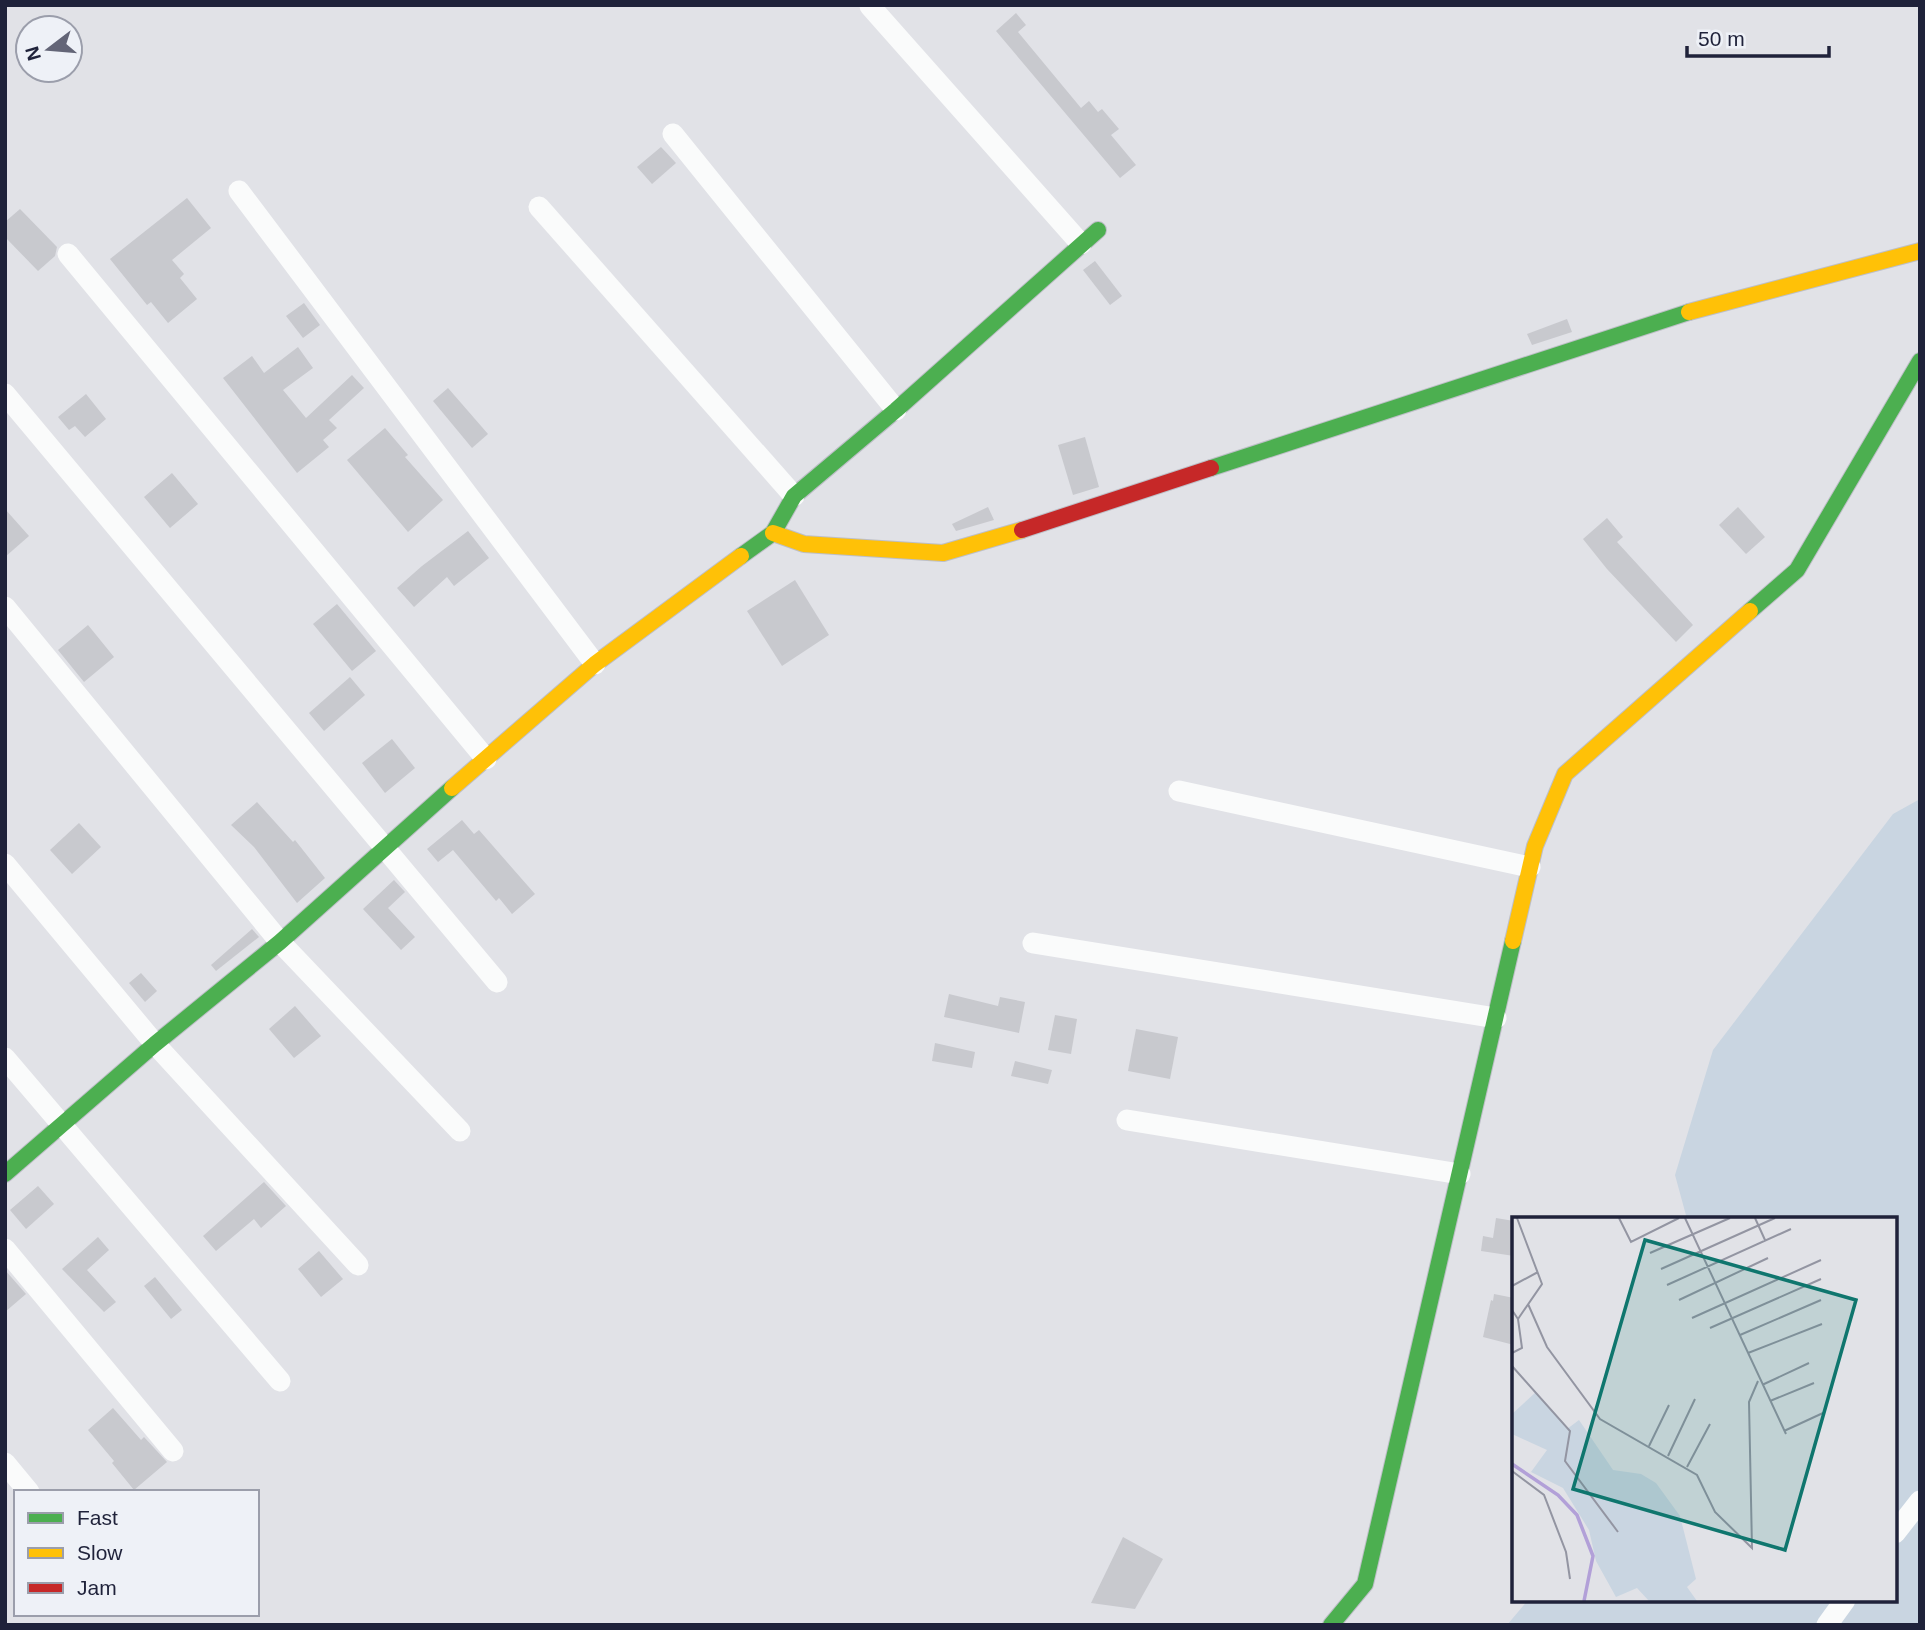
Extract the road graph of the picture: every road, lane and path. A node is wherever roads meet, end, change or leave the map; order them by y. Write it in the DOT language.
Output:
graph roads {
  1 [pos="870,6"];
  2 [pos="673,134"];
  3 [pos="239,191"];
  4 [pos="539,207"];
  5 [pos="1098,230"];
  6 [pos="1081,244"];
  7 [pos="1920,251"];
  8 [pos="68,254"];
  9 [pos="1920,361"];
  10 [pos="5,394"];
  11 [pos="895,410"];
  12 [pos="794,496"];
  13 [pos="773,533"];
  14 [pos="5,607"];
  15 [pos="595,664"];
  16 [pos="486,758"];
  17 [pos="1179,791"];
  18 [pos="384,847"];
  19 [pos="5,864"];
  20 [pos="1531,867"];
  21 [pos="280,942"];
  22 [pos="1033,943"];
  23 [pos="497,982"];
  24 [pos="1496,1018"];
  25 [pos="155,1044"];
  26 [pos="5,1058"];
  27 [pos="1128,1120"];
  28 [pos="62,1125"];
  29 [pos="460,1131"];
  30 [pos="5,1174"];
  31 [pos="1460,1174"];
  32 [pos="5,1249"];
  33 [pos="358,1265"];
  34 [pos="280,1381"];
  35 [pos="173,1451"];
  36 [pos="5,1463"];
  37 [pos="27,1490"];
  38 [pos="1920,1501"];
  39 [pos="1897,1530"];
  40 [pos="1844,1602"];
  41 [pos="1331,1625"];
  42 [pos="1828,1625"];
  1 -- 6 [label="street"];
  2 -- 11 [label="street"];
  3 -- 15 [label="street"];
  4 -- 12 [label="street"];
  5 -- 6 [label="street"];
  6 -- 11 [label="street"];
  7 -- 13 [label="street"];
  8 -- 16 [label="street"];
  9 -- 20 [label="street"];
  10 -- 18 [label="street"];
  11 -- 12 [label="street"];
  12 -- 13 [label="street"];
  13 -- 15 [label="street"];
  14 -- 21 [label="street"];
  15 -- 16 [label="street"];
  16 -- 18 [label="street"];
  17 -- 20 [label="street"];
  18 -- 21 [label="street"];
  18 -- 23 [label="street"];
  19 -- 25 [label="street"];
  20 -- 24 [label="street"];
  21 -- 25 [label="street"];
  21 -- 29 [label="street"];
  22 -- 24 [label="street"];
  24 -- 31 [label="street"];
  25 -- 28 [label="street"];
  25 -- 33 [label="street"];
  26 -- 28 [label="street"];
  27 -- 31 [label="street"];
  28 -- 30 [label="street"];
  28 -- 34 [label="street"];
  31 -- 41 [label="street"];
  32 -- 35 [label="street"];
  36 -- 37 [label="street"];
  38 -- 39 [label="street"];
  40 -- 42 [label="street"];
}
